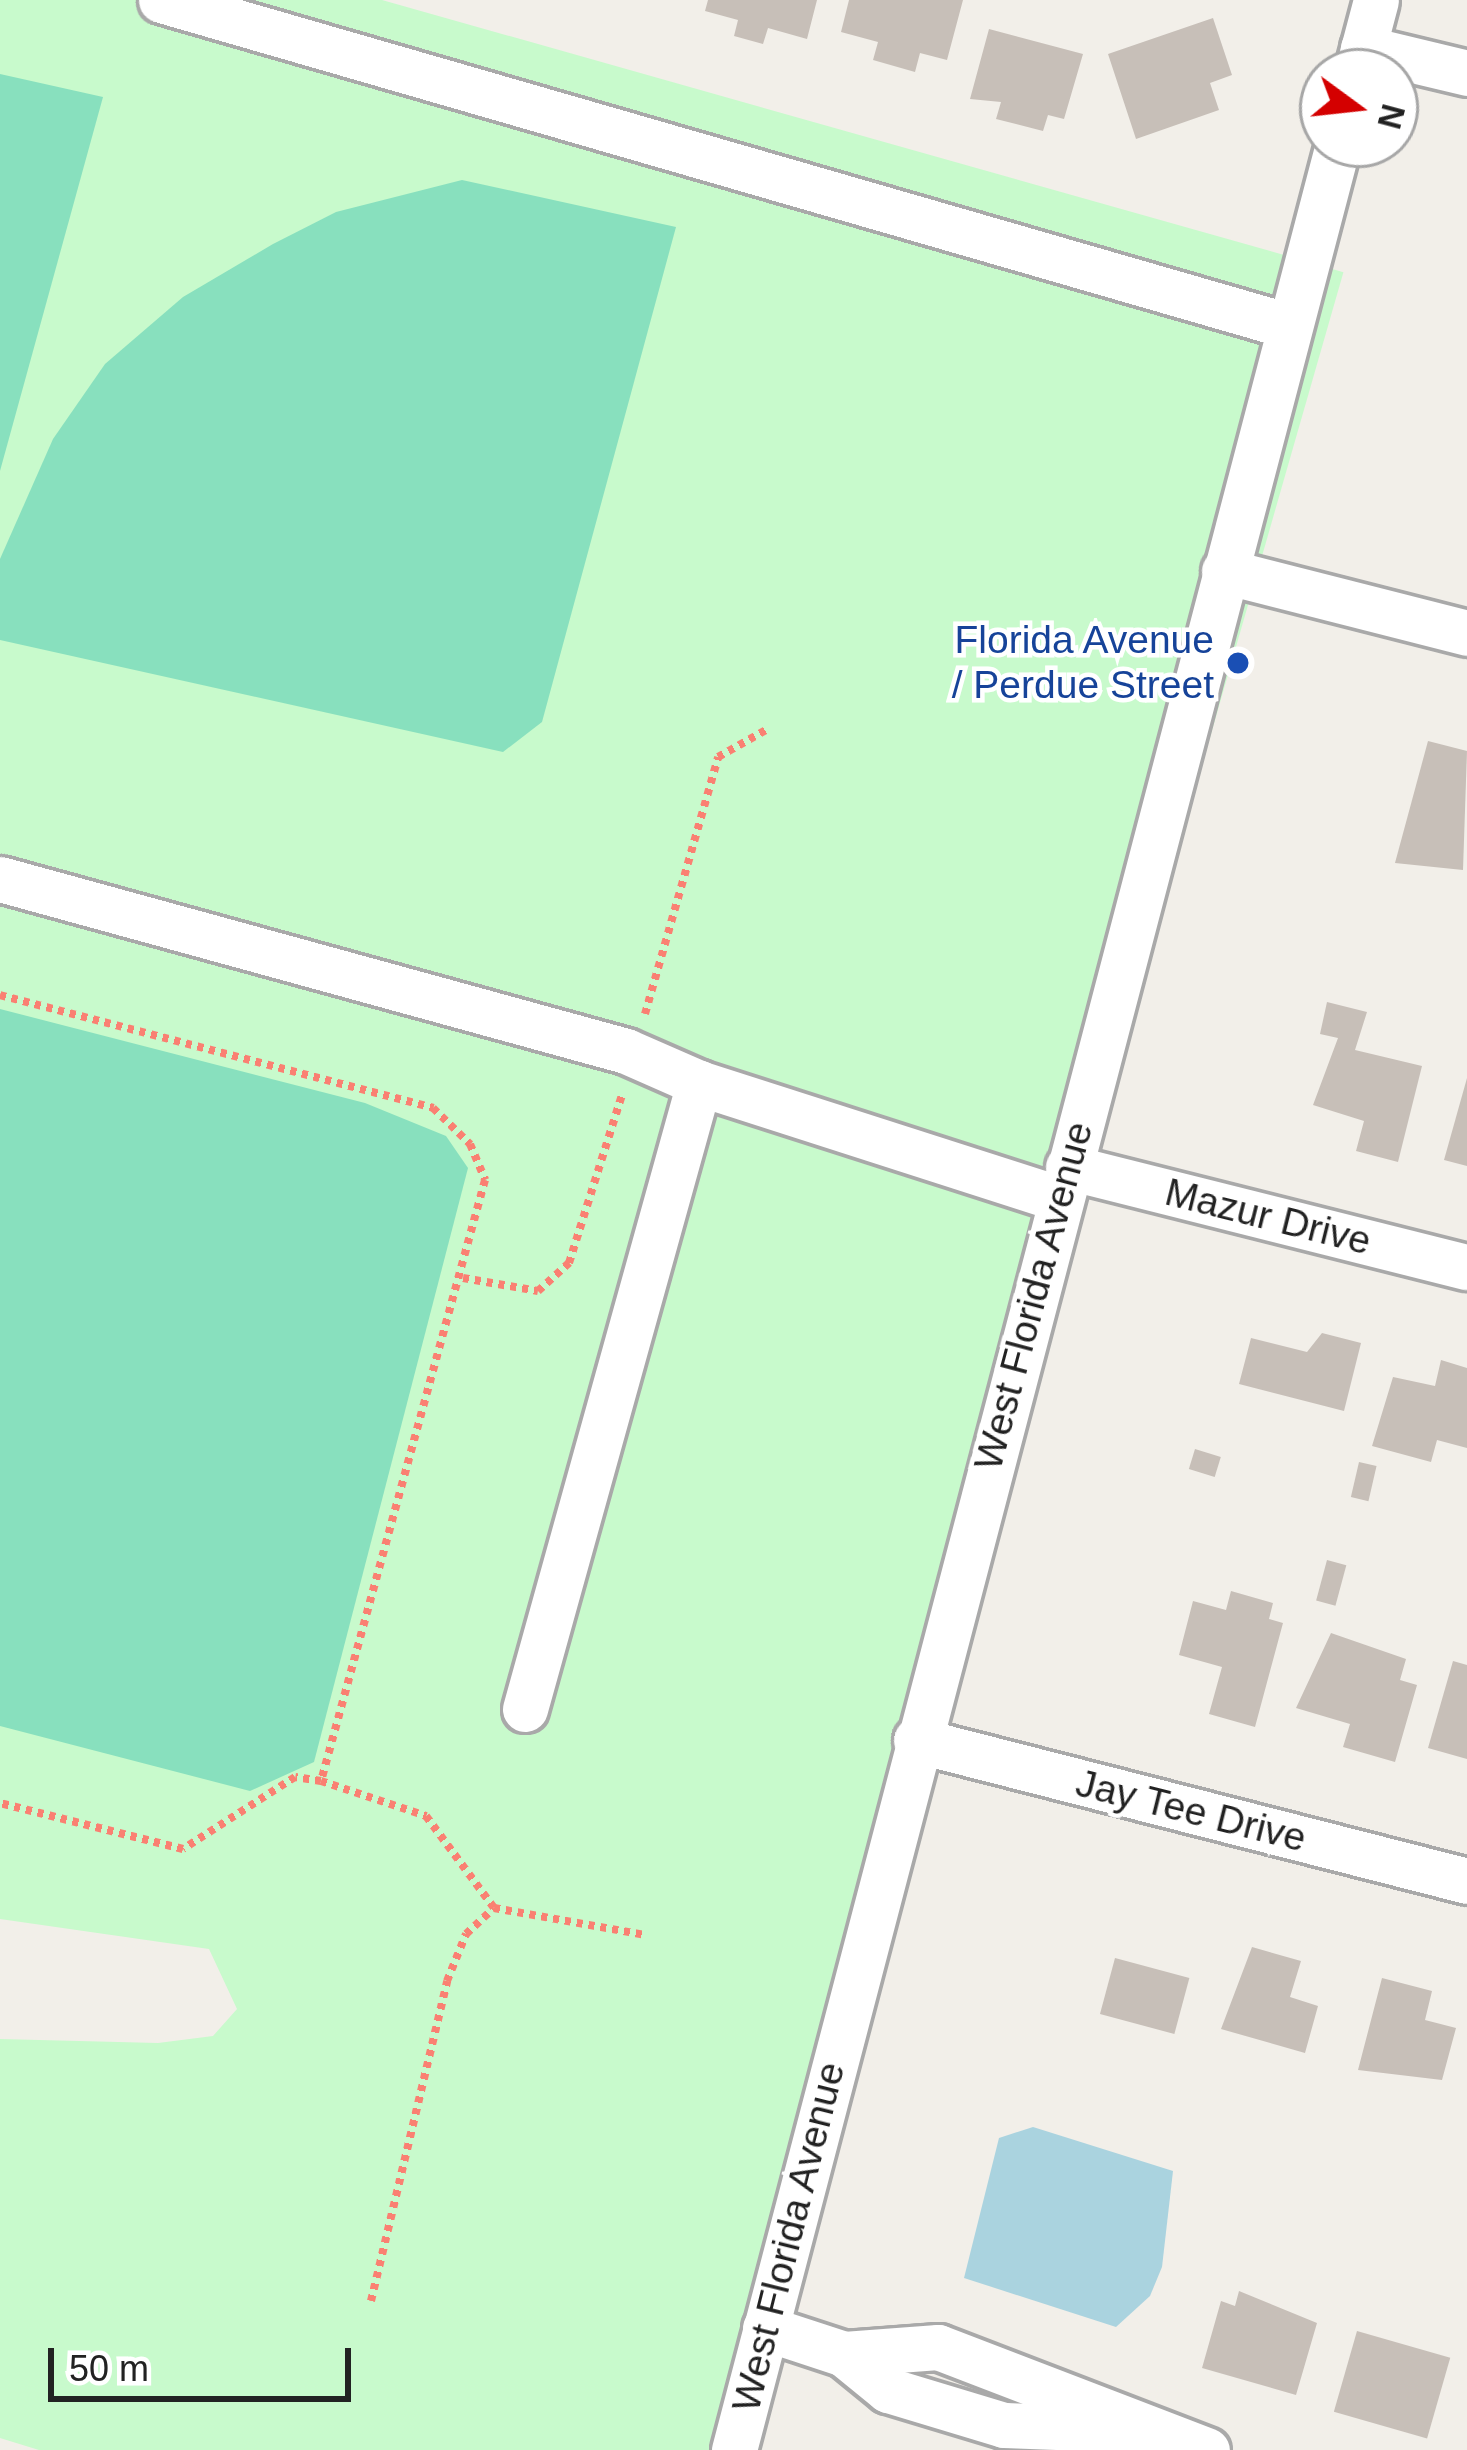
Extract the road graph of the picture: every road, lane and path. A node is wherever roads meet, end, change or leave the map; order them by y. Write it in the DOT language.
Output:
graph roads {
  1 [pos="161,0"];
  2 [pos="1376,0"];
  3 [pos="1363,48"];
  4 [pos="1419,67"];
  5 [pos="1467,73"];
  6 [pos="1332,168"];
  7 [pos="1289,326"];
  8 [pos="1225,571"];
  9 [pos="1467,633"];
  10 [pos="0,879"];
  11 [pos="0,994"];
  12 [pos="699,1083"];
  13 [pos="1064,1183"];
  14 [pos="1467,1268"];
  15 [pos="525,1709"];
  16 [pos="916,1740"];
  17 [pos="322,1781"];
  18 [pos="0,1803"];
  19 [pos="1467,1881"];
  20 [pos="494,1908"];
  21 [pos="645,1935"];
  22 [pos="371,2301"];
  23 [pos="765,2328"];
  24 [pos="734,2450"];
  25 [pos="1207,2450"];
  1 -- 7 [label="street"];
  2 -- 3 [label="street"];
  4 -- 5 [label="street"];
  6 -- 7 [label="street, West Florida Avenue"];
  7 -- 8 [label="street, West Florida Avenue"];
  8 -- 9 [label="street"];
  8 -- 13 [label="street, West Florida Avenue"];
  10 -- 12 [label="street, Mazur Drive"];
  11 -- 17 [label="path"];
  12 -- 13 [label="street, Mazur Drive"];
  12 -- 15 [label="street"];
  13 -- 14 [label="street, Mazur Drive"];
  13 -- 16 [label="street, West Florida Avenue"];
  16 -- 19 [label="street, Jay Tee Drive"];
  16 -- 23 [label="street, West Florida Avenue"];
  17 -- 18 [label="path"];
  17 -- 20 [label="path"];
  20 -- 21 [label="path"];
  20 -- 22 [label="path"];
  23 -- 24 [label="street, West Florida Avenue"];
  23 -- 25 [label="street"];
}
